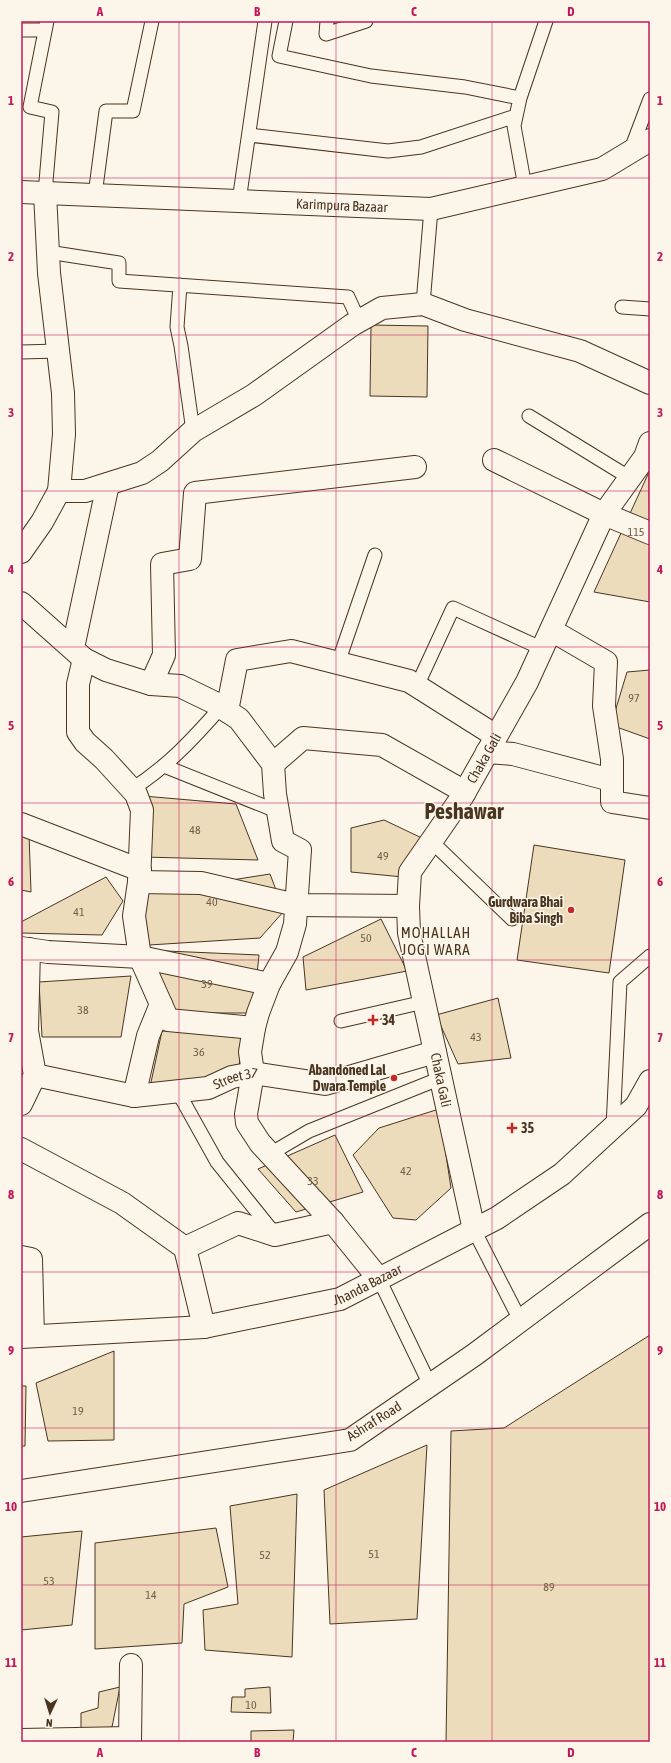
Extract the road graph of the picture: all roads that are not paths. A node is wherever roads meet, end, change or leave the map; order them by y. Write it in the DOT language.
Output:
graph roads {
  1 [pos="152,21"];
  2 [pos="265,21"];
  3 [pos="286,21"];
  4 [pos="327,21"];
  5 [pos="366,21"];
  6 [pos="546,21"];
  7 [pos="46,25"];
  8 [pos="21,30"];
  9 [pos="520,98"];
  10 [pos="650,99"];
  11 [pos="516,116"];
  12 [pos="249,135"];
  13 [pos="650,140"];
  14 [pos="630,152"];
  15 [pos="525,187"];
  16 [pos="21,192"];
  17 [pos="45,193"];
  18 [pos="95,195"];
  19 [pos="239,201"];
  20 [pos="431,209"];
  21 [pos="48,252"];
  22 [pos="180,285"];
  23 [pos="423,304"];
  24 [pos="622,307"];
  25 [pos="650,309"];
  26 [pos="359,321"];
  27 [pos="21,352"];
  28 [pos="58,352"];
  29 [pos="650,383"];
  30 [pos="529,416"];
  31 [pos="193,431"];
  32 [pos="650,443"];
  33 [pos="494,460"];
  34 [pos="415,467"];
  35 [pos="630,478"];
  36 [pos="108,484"];
  37 [pos="59,491"];
  38 [pos="604,514"];
  39 [pos="650,533"];
  40 [pos="21,552"];
  41 [pos="375,556"];
  42 [pos="21,603"];
  43 [pos="547,640"];
  44 [pos="79,654"];
  45 [pos="338,663"];
  46 [pos="151,684"];
  47 [pos="416,686"];
  48 [pos="224,709"];
  49 [pos="491,744"];
  50 [pos="273,764"];
  51 [pos="164,766"];
  52 [pos="611,780"];
  53 [pos="132,789"];
  54 [pos="465,792"];
  55 [pos="650,808"];
  56 [pos="279,812"];
  57 [pos="21,824"];
  58 [pos="431,841"];
  59 [pos="139,876"];
  60 [pos="296,905"];
  61 [pos="408,906"];
  62 [pos="512,919"];
  63 [pos="25,949"];
  64 [pos="650,956"];
  65 [pos="140,957"];
  66 [pos="268,984"];
  67 [pos="424,1002"];
  68 [pos="161,1004"];
  69 [pos="341,1021"];
  70 [pos="254,1028"];
  71 [pos="435,1052"];
  72 [pos="253,1073"];
  73 [pos="35,1075"];
  74 [pos="441,1078"];
  75 [pos="650,1081"];
  76 [pos="178,1092"];
  77 [pos="134,1096"];
  78 [pos="21,1104"];
  79 [pos="613,1127"];
  80 [pos="21,1149"];
  81 [pos="270,1154"];
  82 [pos="333,1222"];
  83 [pos="650,1224"];
  84 [pos="474,1230"];
  85 [pos="275,1234"];
  86 [pos="185,1248"];
  87 [pos="21,1257"];
  88 [pos="379,1279"];
  89 [pos="520,1320"];
  90 [pos="204,1328"];
  91 [pos="27,1337"];
  92 [pos="430,1385"];
  93 [pos="21,1492"];
  94 [pos="131,1665"];
  95 [pos="21,1740"];
  96 [pos="130,1740"];
  1 -- 18 [label="lane"];
  2 -- 12 [label="lane"];
  3 -- 9 [label="lane"];
  4 -- 5 [label="lane"];
  6 -- 9 [label="lane"];
  7 -- 8 [label="lane"];
  7 -- 17 [label="lane"];
  9 -- 11 [label="lane"];
  10 -- 14 [label="lane"];
  11 -- 12 [label="lane"];
  11 -- 15 [label="lane"];
  12 -- 19 [label="lane"];
  13 -- 14 [label="street, Karimpura Bazaar"];
  14 -- 15 [label="street, Karimpura Bazaar"];
  15 -- 20 [label="street, Karimpura Bazaar"];
  16 -- 17 [label="street, Karimpura Bazaar"];
  17 -- 18 [label="street, Karimpura Bazaar"];
  17 -- 21 [label="street"];
  18 -- 19 [label="street, Karimpura Bazaar"];
  19 -- 20 [label="street, Karimpura Bazaar"];
  20 -- 23 [label="lane"];
  21 -- 22 [label="lane"];
  21 -- 28 [label="street"];
  22 -- 26 [label="lane"];
  22 -- 31 [label="lane"];
  23 -- 26 [label="street"];
  23 -- 29 [label="street"];
  24 -- 25 [label="lane"];
  26 -- 31 [label="street"];
  27 -- 28 [label="lane"];
  28 -- 37 [label="street"];
  30 -- 35 [label="lane"];
  31 -- 36 [label="street"];
  32 -- 35 [label="street, Chaka Gali"];
  33 -- 38 [label="street"];
  34 -- 46 [label="street"];
  35 -- 38 [label="street, Chaka Gali"];
  36 -- 37 [label="street"];
  36 -- 44 [label="street"];
  37 -- 40 [label="street"];
  38 -- 39 [label="street"];
  38 -- 43 [label="street, Chaka Gali"];
  41 -- 45 [label="lane"];
  42 -- 44 [label="street"];
  43 -- 47 [label="lane"];
  43 -- 49 [label="street, Chaka Gali"];
  43 -- 52 [label="street"];
  44 -- 46 [label="street"];
  44 -- 53 [label="street"];
  45 -- 47 [label="street"];
  45 -- 48 [label="street"];
  46 -- 48 [label="street"];
  47 -- 49 [label="street"];
  48 -- 50 [label="street"];
  48 -- 51 [label="lane"];
  49 -- 52 [label="street"];
  49 -- 54 [label="street, Chaka Gali"];
  50 -- 54 [label="street"];
  50 -- 56 [label="street"];
  51 -- 53 [label="lane"];
  51 -- 56 [label="lane"];
  52 -- 55 [label="street"];
  53 -- 59 [label="street"];
  54 -- 58 [label="street, Chaka Gali"];
  56 -- 60 [label="street"];
  57 -- 59 [label="street"];
  58 -- 61 [label="street, Chaka Gali"];
  58 -- 62 [label="lane"];
  59 -- 60 [label="street"];
  59 -- 65 [label="street"];
  60 -- 61 [label="street"];
  60 -- 66 [label="street"];
  61 -- 67 [label="street, Chaka Gali"];
  63 -- 65 [label="street"];
  63 -- 73 [label="street"];
  64 -- 79 [label="lane"];
  65 -- 66 [label="street"];
  65 -- 68 [label="street"];
  66 -- 70 [label="street"];
  67 -- 69 [label="lane"];
  67 -- 71 [label="street, Chaka Gali"];
  68 -- 70 [label="street"];
  68 -- 77 [label="street"];
  70 -- 72 [label="street"];
  71 -- 72 [label="street, Street 37"];
  71 -- 74 [label="street, Chaka Gali"];
  72 -- 76 [label="street, Street 37"];
  72 -- 81 [label="street"];
  73 -- 77 [label="street, Street 37"];
  73 -- 78 [label="street"];
  74 -- 81 [label="lane"];
  74 -- 84 [label="street, Chaka Gali"];
  75 -- 79 [label="street, Jhanda Bazaar"];
  76 -- 77 [label="street, Street 37"];
  76 -- 85 [label="lane"];
  79 -- 84 [label="street, Jhanda Bazaar"];
  80 -- 86 [label="street"];
  81 -- 82 [label="street"];
  82 -- 85 [label="street"];
  82 -- 88 [label="street"];
  83 -- 89 [label="street, Ashraf Road"];
  84 -- 88 [label="street, Jhanda Bazaar"];
  84 -- 89 [label="lane"];
  85 -- 86 [label="street"];
  86 -- 90 [label="street"];
  87 -- 91 [label="street"];
  88 -- 90 [label="street, Jhanda Bazaar"];
  88 -- 92 [label="lane"];
  89 -- 92 [label="street, Ashraf Road"];
  90 -- 91 [label="street, Jhanda Bazaar"];
  92 -- 93 [label="street, Ashraf Road"];
  94 -- 96 [label="street"];
  95 -- 96 [label="street"];
}
